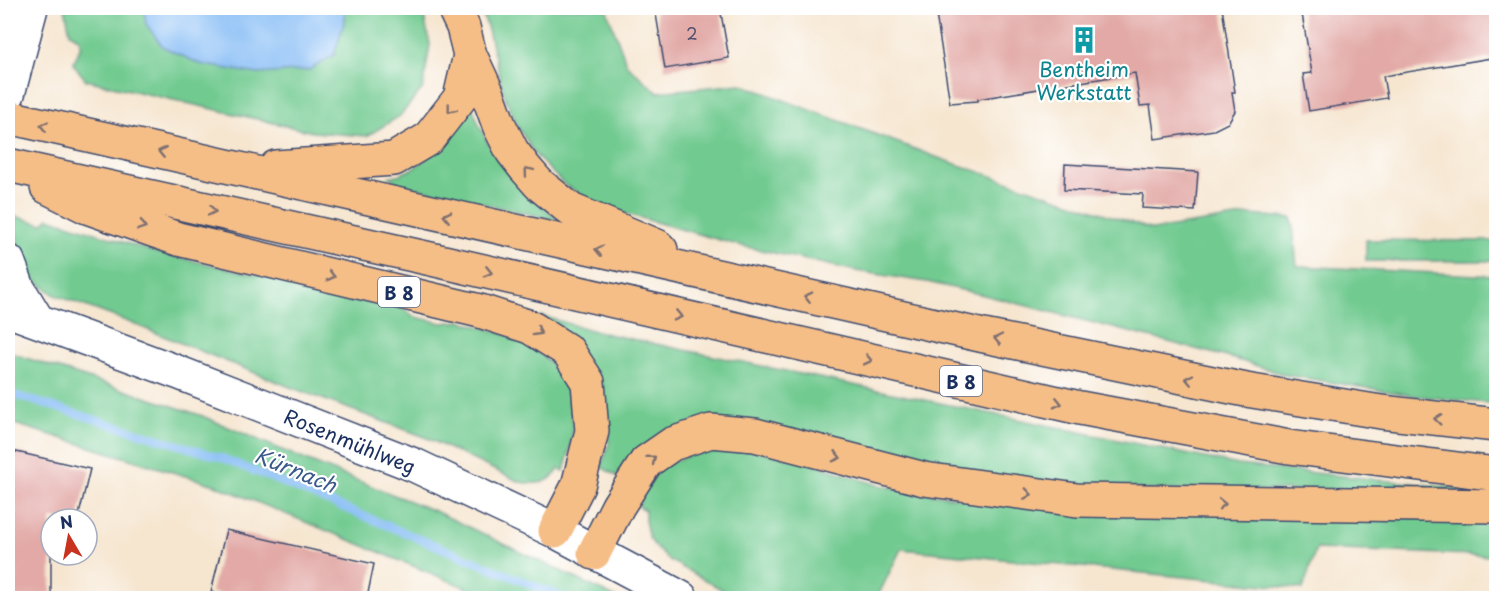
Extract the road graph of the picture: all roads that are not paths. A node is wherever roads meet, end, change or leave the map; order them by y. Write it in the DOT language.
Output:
graph roads {
  1 [pos="30,8"];
  2 [pos="454,8"];
  3 [pos="470,55"];
  4 [pos="8,94"];
  5 [pos="8,117"];
  6 [pos="8,166"];
  7 [pos="239,170"];
  8 [pos="80,194"];
  9 [pos="8,261"];
  10 [pos="677,267"];
  11 [pos="8,310"];
  12 [pos="38,321"];
  13 [pos="1497,425"];
  14 [pos="1497,474"];
  15 [pos="1497,506"];
  16 [pos="555,531"];
  17 [pos="594,553"];
  18 [pos="681,598"];
  1 -- 4 [label="street"];
  2 -- 3 [label="highway"];
  3 -- 7 [label="highway, one-way"];
  10 -- 3 [label="highway, one-way"];
  7 -- 5 [label="highway, one-way"];
  6 -- 8 [label="highway, B 8"];
  10 -- 7 [label="highway, one-way"];
  8 -- 14 [label="highway, B 8, one-way"];
  8 -- 16 [label="highway, B 8, one-way"];
  9 -- 12 [label="street"];
  13 -- 10 [label="highway, one-way"];
  11 -- 12 [label="street, Rosenmühlweg"];
  12 -- 16 [label="street, Rosenmühlweg"];
  17 -- 15 [label="highway, one-way"];
  16 -- 17 [label="street, Rosenmühlweg"];
  17 -- 18 [label="street, Rosenmühlweg"];
}
